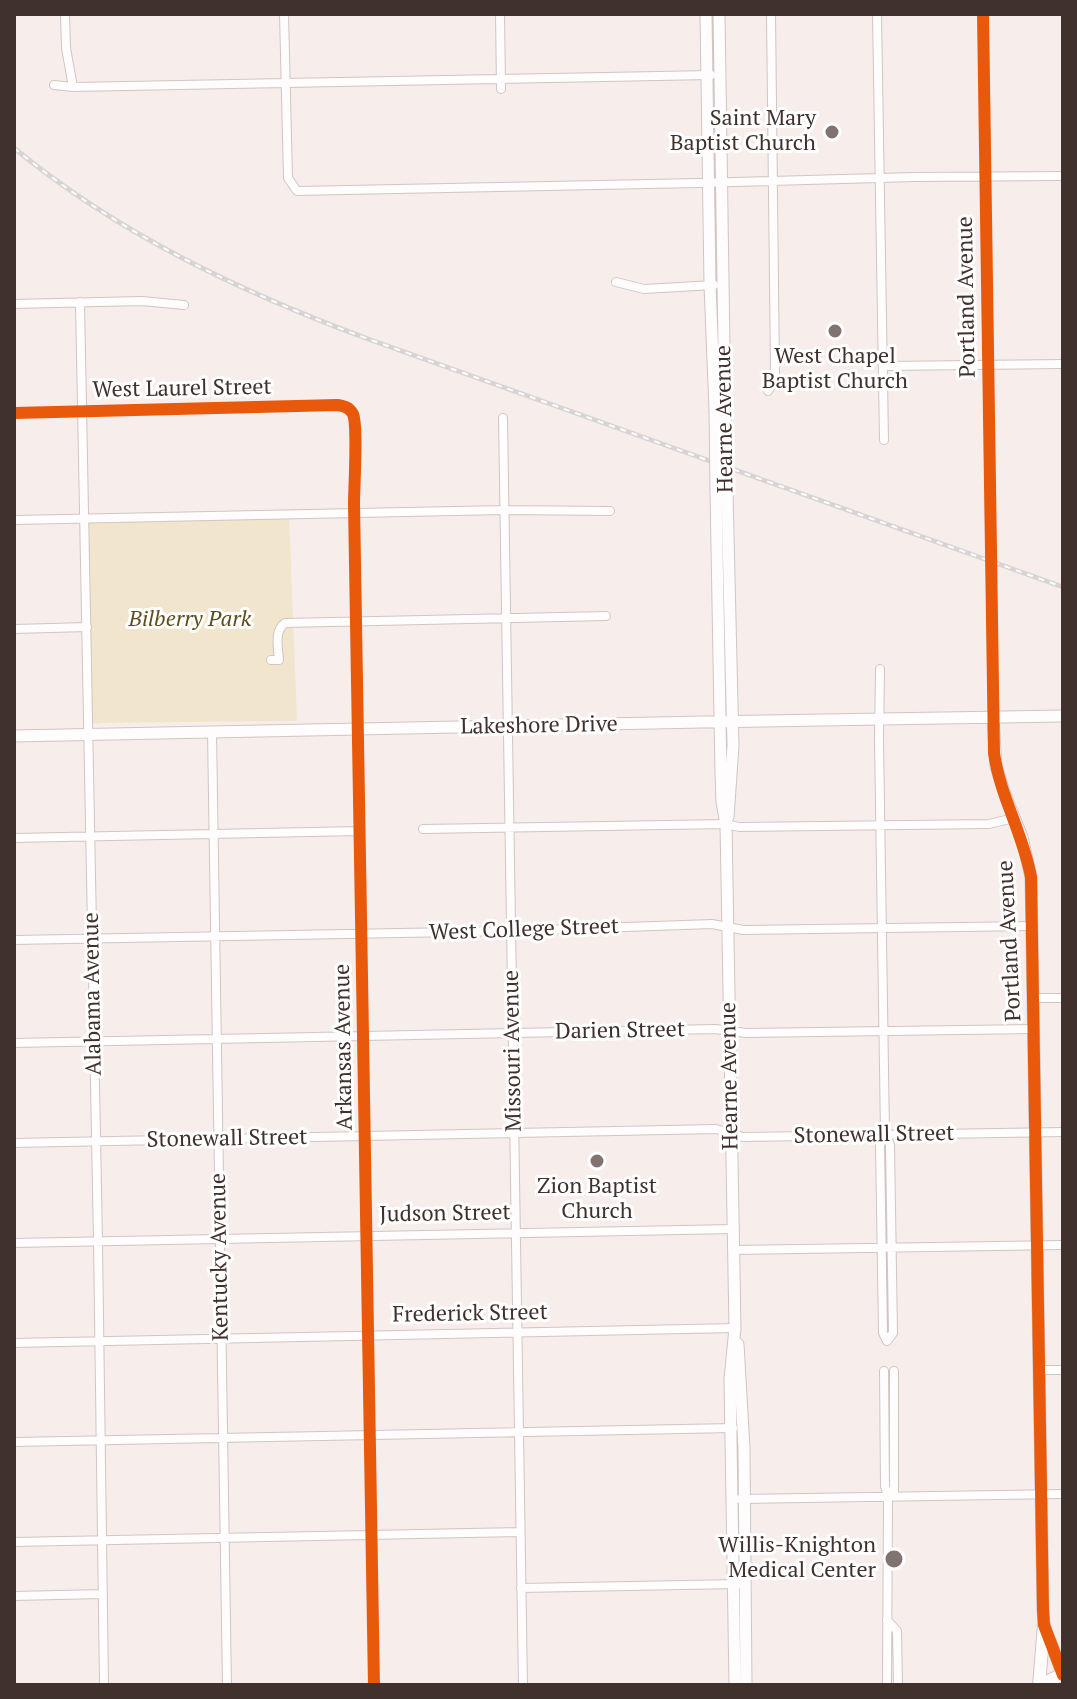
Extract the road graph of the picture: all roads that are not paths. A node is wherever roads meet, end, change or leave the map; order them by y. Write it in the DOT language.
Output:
graph roads {
  1 [pos="65,14"];
  2 [pos="284,14"];
  3 [pos="500,14"];
  4 [pos="706,14"];
  5 [pos="719,14"];
  6 [pos="771,14"];
  7 [pos="877,14"];
  8 [pos="983,14"];
  9 [pos="707,75"];
  10 [pos="720,75"];
  11 [pos="501,79"];
  12 [pos="285,83"];
  13 [pos="54,85"];
  14 [pos="73,87"];
  15 [pos="501,89"];
  16 [pos="986,176"];
  17 [pos="1063,176"];
  18 [pos="880,178"];
  19 [pos="773,180"];
  20 [pos="722,182"];
  21 [pos="709,183"];
  22 [pos="616,282"];
  23 [pos="717,285"];
  24 [pos="80,302"];
  25 [pos="14,304"];
  26 [pos="184,305"];
  27 [pos="1063,364"];
  28 [pos="989,365"];
  29 [pos="883,366"];
  30 [pos="768,391"];
  31 [pos="351,410"];
  32 [pos="83,411"];
  33 [pos="14,413"];
  34 [pos="503,418"];
  35 [pos="884,440"];
  36 [pos="722,492"];
  37 [pos="504,510"];
  38 [pos="610,511"];
  39 [pos="355,513"];
  40 [pos="85,519"];
  41 [pos="14,520"];
  42 [pos="606,616"];
  43 [pos="506,619"];
  44 [pos="717,620"];
  45 [pos="731,621"];
  46 [pos="357,622"];
  47 [pos="87,627"];
  48 [pos="14,629"];
  49 [pos="271,660"];
  50 [pos="880,669"];
  51 [pos="1063,716"];
  52 [pos="993,718"];
  53 [pos="880,719"];
  54 [pos="726,722"];
  55 [pos="508,726"];
  56 [pos="359,729"];
  57 [pos="212,732"];
  58 [pos="89,735"];
  59 [pos="14,736"];
  60 [pos="1014,818"];
  61 [pos="726,824"];
  62 [pos="881,826"];
  63 [pos="510,828"];
  64 [pos="423,829"];
  65 [pos="360,831"];
  66 [pos="213,834"];
  67 [pos="91,836"];
  68 [pos="14,838"];
  69 [pos="1033,926"];
  70 [pos="728,927"];
  71 [pos="882,929"];
  72 [pos="511,931"];
  73 [pos="362,934"];
  74 [pos="215,937"];
  75 [pos="93,939"];
  76 [pos="14,940"];
  77 [pos="1034,998"];
  78 [pos="1063,998"];
  79 [pos="1034,1029"];
  80 [pos="730,1031"];
  81 [pos="884,1032"];
  82 [pos="513,1034"];
  83 [pos="364,1037"];
  84 [pos="216,1040"];
  85 [pos="94,1042"];
  86 [pos="14,1043"];
  87 [pos="1036,1132"];
  88 [pos="1063,1132"];
  89 [pos="731,1133"];
  90 [pos="514,1134"];
  91 [pos="885,1134"];
  92 [pos="366,1136"];
  93 [pos="218,1140"];
  94 [pos="96,1142"];
  95 [pos="14,1143"];
  96 [pos="733,1229"];
  97 [pos="516,1233"];
  98 [pos="367,1236"];
  99 [pos="220,1239"];
  100 [pos="98,1241"];
  101 [pos="14,1243"];
  102 [pos="1063,1245"];
  103 [pos="1037,1246"];
  104 [pos="887,1248"];
  105 [pos="733,1250"];
  106 [pos="735,1328"];
  107 [pos="517,1333"];
  108 [pos="368,1335"];
  109 [pos="222,1339"];
  110 [pos="99,1341"];
  111 [pos="14,1343"];
  112 [pos="1039,1370"];
  113 [pos="1063,1370"];
  114 [pos="884,1371"];
  115 [pos="894,1371"];
  116 [pos="737,1428"];
  117 [pos="519,1433"];
  118 [pos="370,1436"];
  119 [pos="222,1438"];
  120 [pos="100,1441"];
  121 [pos="14,1442"];
  122 [pos="1041,1494"];
  123 [pos="1063,1494"];
  124 [pos="891,1496"];
  125 [pos="745,1499"];
  126 [pos="732,1500"];
  127 [pos="520,1532"];
  128 [pos="372,1535"];
  129 [pos="224,1538"];
  130 [pos="102,1541"];
  131 [pos="14,1542"];
  132 [pos="747,1583"];
  133 [pos="734,1584"];
  134 [pos="521,1588"];
  135 [pos="103,1594"];
  136 [pos="14,1596"];
  137 [pos="887,1620"];
  138 [pos="1044,1625"];
  139 [pos="741,1656"];
  140 [pos="1063,1674"];
  141 [pos="104,1685"];
  142 [pos="227,1685"];
  143 [pos="374,1685"];
  144 [pos="523,1685"];
  145 [pos="735,1685"];
  146 [pos="746,1685"];
  147 [pos="887,1685"];
  148 [pos="898,1685"];
  149 [pos="1039,1685"];
  1 -- 14 [label="street"];
  2 -- 12 [label="street"];
  3 -- 11 [label="street"];
  4 -- 9 [label="main road, Hearne Avenue"];
  5 -- 10 [label="main road, Hearne Avenue"];
  6 -- 19 [label="street"];
  7 -- 18 [label="street"];
  8 -- 16 [label="street, Portland Avenue"];
  9 -- 10 [label="street"];
  9 -- 11 [label="street"];
  9 -- 21 [label="main road, Hearne Avenue"];
  10 -- 20 [label="main road, Hearne Avenue"];
  11 -- 12 [label="street"];
  11 -- 15 [label="street"];
  12 -- 14 [label="street"];
  12 -- 21 [label="street"];
  13 -- 14 [label="street"];
  16 -- 17 [label="street"];
  16 -- 18 [label="street"];
  16 -- 28 [label="street, Portland Avenue"];
  18 -- 19 [label="street"];
  18 -- 29 [label="street"];
  19 -- 20 [label="street"];
  19 -- 30 [label="street"];
  20 -- 21 [label="street"];
  20 -- 23 [label="main road, Hearne Avenue"];
  21 -- 23 [label="main road, Hearne Avenue"];
  22 -- 23 [label="street"];
  23 -- 36 [label="main road, Hearne Avenue, bridge"];
  24 -- 25 [label="street"];
  24 -- 26 [label="street"];
  24 -- 32 [label="street, Alabama Avenue"];
  27 -- 28 [label="street"];
  28 -- 29 [label="street"];
  28 -- 52 [label="street, Portland Avenue, bridge"];
  29 -- 35 [label="street"];
  31 -- 32 [label="street, West Laurel Street"];
  31 -- 39 [label="street, Arkansas Avenue"];
  32 -- 33 [label="street, West Laurel Street"];
  32 -- 40 [label="street, Alabama Avenue"];
  34 -- 37 [label="street, Missouri Avenue"];
  36 -- 44 [label="main road, Hearne Avenue"];
  36 -- 45 [label="main road, Hearne Avenue"];
  37 -- 38 [label="street"];
  37 -- 39 [label="street"];
  37 -- 43 [label="street, Missouri Avenue"];
  39 -- 40 [label="street"];
  39 -- 46 [label="street, Arkansas Avenue"];
  40 -- 41 [label="street"];
  40 -- 47 [label="street, Alabama Avenue"];
  42 -- 43 [label="street"];
  43 -- 46 [label="street"];
  43 -- 55 [label="street, Missouri Avenue"];
  44 -- 45 [label="main road"];
  44 -- 54 [label="main road, Hearne Avenue"];
  45 -- 54 [label="main road, Hearne Avenue"];
  46 -- 49 [label="street"];
  46 -- 56 [label="street, Arkansas Avenue"];
  47 -- 48 [label="street"];
  47 -- 58 [label="street, Alabama Avenue"];
  50 -- 53 [label="street"];
  51 -- 52 [label="main road, Lakeshore Drive"];
  52 -- 53 [label="main road, Lakeshore Drive"];
  52 -- 60 [label="main road, Portland Avenue"];
  53 -- 54 [label="main road, Lakeshore Drive"];
  53 -- 62 [label="street"];
  54 -- 55 [label="main road, Lakeshore Drive"];
  54 -- 61 [label="main road, Hearne Avenue"];
  55 -- 56 [label="main road, Lakeshore Drive"];
  55 -- 63 [label="street, Missouri Avenue"];
  56 -- 57 [label="main road, Lakeshore Drive"];
  56 -- 65 [label="street, Arkansas Avenue"];
  57 -- 58 [label="main road, Lakeshore Drive"];
  57 -- 66 [label="street, Kentucky Avenue"];
  58 -- 59 [label="main road, Lakeshore Drive"];
  58 -- 67 [label="street, Alabama Avenue"];
  60 -- 62 [label="street"];
  60 -- 69 [label="main road, Portland Avenue"];
  61 -- 62 [label="street"];
  61 -- 63 [label="street"];
  61 -- 70 [label="main road, Hearne Avenue"];
  62 -- 71 [label="street"];
  63 -- 64 [label="street"];
  63 -- 72 [label="street, Missouri Avenue"];
  65 -- 66 [label="street"];
  65 -- 73 [label="street, Arkansas Avenue"];
  66 -- 67 [label="street"];
  66 -- 74 [label="street, Kentucky Avenue"];
  67 -- 68 [label="street"];
  67 -- 75 [label="street, Alabama Avenue"];
  69 -- 71 [label="street, West College Street"];
  69 -- 77 [label="main road, Portland Avenue"];
  70 -- 71 [label="street, West College Street"];
  70 -- 72 [label="street, West College Street"];
  70 -- 80 [label="main road, Hearne Avenue"];
  71 -- 81 [label="street"];
  72 -- 73 [label="street, West College Street"];
  72 -- 82 [label="street, Missouri Avenue"];
  73 -- 74 [label="street, West College Street"];
  73 -- 83 [label="street, Arkansas Avenue"];
  74 -- 75 [label="street, West College Street"];
  74 -- 84 [label="street, Kentucky Avenue"];
  75 -- 76 [label="street, West College Street"];
  75 -- 85 [label="street, Alabama Avenue"];
  77 -- 78 [label="street"];
  77 -- 79 [label="main road, Portland Avenue"];
  79 -- 81 [label="street, Darien Street"];
  79 -- 87 [label="main road, Portland Avenue"];
  80 -- 81 [label="street, Darien Street"];
  80 -- 82 [label="street, Darien Street"];
  80 -- 89 [label="main road, Hearne Avenue"];
  81 -- 91 [label="street"];
  82 -- 83 [label="street, Darien Street"];
  82 -- 90 [label="street, Missouri Avenue"];
  83 -- 84 [label="street, Darien Street"];
  83 -- 92 [label="street, Arkansas Avenue"];
  84 -- 85 [label="street, Darien Street"];
  84 -- 93 [label="street, Kentucky Avenue"];
  85 -- 86 [label="street, Darien Street"];
  85 -- 94 [label="street, Alabama Avenue"];
  87 -- 88 [label="street, Stonewall Street"];
  87 -- 91 [label="street, Stonewall Street"];
  87 -- 103 [label="main road, Portland Avenue"];
  89 -- 90 [label="street, Stonewall Street"];
  89 -- 91 [label="street, Stonewall Street"];
  89 -- 96 [label="main road, Hearne Avenue"];
  90 -- 92 [label="street, Stonewall Street"];
  90 -- 97 [label="street, Missouri Avenue"];
  91 -- 104 [label="street"];
  92 -- 93 [label="street, Stonewall Street"];
  92 -- 98 [label="street, Arkansas Avenue"];
  93 -- 94 [label="street, Stonewall Street"];
  93 -- 99 [label="street, Kentucky Avenue"];
  94 -- 95 [label="street, Stonewall Street"];
  94 -- 100 [label="street, Alabama Avenue"];
  96 -- 97 [label="street, Judson Street"];
  96 -- 105 [label="main road, Hearne Avenue"];
  97 -- 98 [label="street, Judson Street"];
  97 -- 107 [label="street, Missouri Avenue"];
  98 -- 99 [label="street, Judson Street"];
  98 -- 108 [label="street, Arkansas Avenue"];
  99 -- 100 [label="street, Judson Street"];
  99 -- 109 [label="street, Kentucky Avenue"];
  100 -- 101 [label="street, Judson Street"];
  100 -- 110 [label="street, Alabama Avenue"];
  102 -- 103 [label="street"];
  103 -- 104 [label="street"];
  103 -- 112 [label="main road, Portland Avenue"];
  104 -- 104 [label="street"];
  104 -- 105 [label="street"];
  105 -- 106 [label="main road, Hearne Avenue"];
  106 -- 107 [label="street, Frederick Street"];
  106 -- 116 [label="main road, Hearne Avenue"];
  107 -- 108 [label="street, Frederick Street"];
  107 -- 117 [label="street, Missouri Avenue"];
  108 -- 109 [label="street, Frederick Street"];
  108 -- 118 [label="street, Arkansas Avenue"];
  109 -- 110 [label="street, Frederick Street"];
  109 -- 119 [label="street, Kentucky Avenue"];
  110 -- 111 [label="street, Frederick Street"];
  110 -- 120 [label="street, Alabama Avenue"];
  112 -- 113 [label="street"];
  112 -- 122 [label="main road, Portland Avenue"];
  114 -- 124 [label="street"];
  115 -- 124 [label="street"];
  116 -- 117 [label="street"];
  116 -- 125 [label="main road, Hearne Avenue"];
  116 -- 126 [label="main road, Hearne Avenue"];
  117 -- 118 [label="street"];
  117 -- 127 [label="street, Missouri Avenue"];
  118 -- 119 [label="street"];
  118 -- 128 [label="street, Arkansas Avenue"];
  119 -- 120 [label="street"];
  119 -- 129 [label="street, Kentucky Avenue"];
  120 -- 121 [label="street"];
  120 -- 130 [label="street, Alabama Avenue"];
  122 -- 123 [label="street"];
  122 -- 124 [label="street"];
  122 -- 138 [label="main road, Portland Avenue"];
  124 -- 125 [label="street"];
  124 -- 137 [label="street"];
  125 -- 126 [label="street"];
  125 -- 132 [label="main road, Hearne Avenue"];
  126 -- 133 [label="main road, Hearne Avenue"];
  127 -- 128 [label="street"];
  127 -- 134 [label="street, Missouri Avenue"];
  128 -- 129 [label="street"];
  128 -- 143 [label="street, Arkansas Avenue"];
  129 -- 130 [label="street"];
  129 -- 142 [label="street, Kentucky Avenue"];
  130 -- 131 [label="street"];
  130 -- 135 [label="street, Alabama Avenue"];
  132 -- 133 [label="street"];
  132 -- 139 [label="main road, Hearne Avenue"];
  133 -- 134 [label="street"];
  133 -- 139 [label="main road, Hearne Avenue"];
  134 -- 144 [label="street, Missouri Avenue"];
  135 -- 136 [label="street"];
  135 -- 141 [label="street, Alabama Avenue"];
  137 -- 147 [label="street"];
  137 -- 148 [label="street"];
  138 -- 140 [label="main road, Portland Avenue"];
  138 -- 149 [label="main road"];
  139 -- 145 [label="main road, Hearne Avenue"];
  139 -- 146 [label="main road, Hearne Avenue"];
  140 -- 149 [label="main road"];
}
